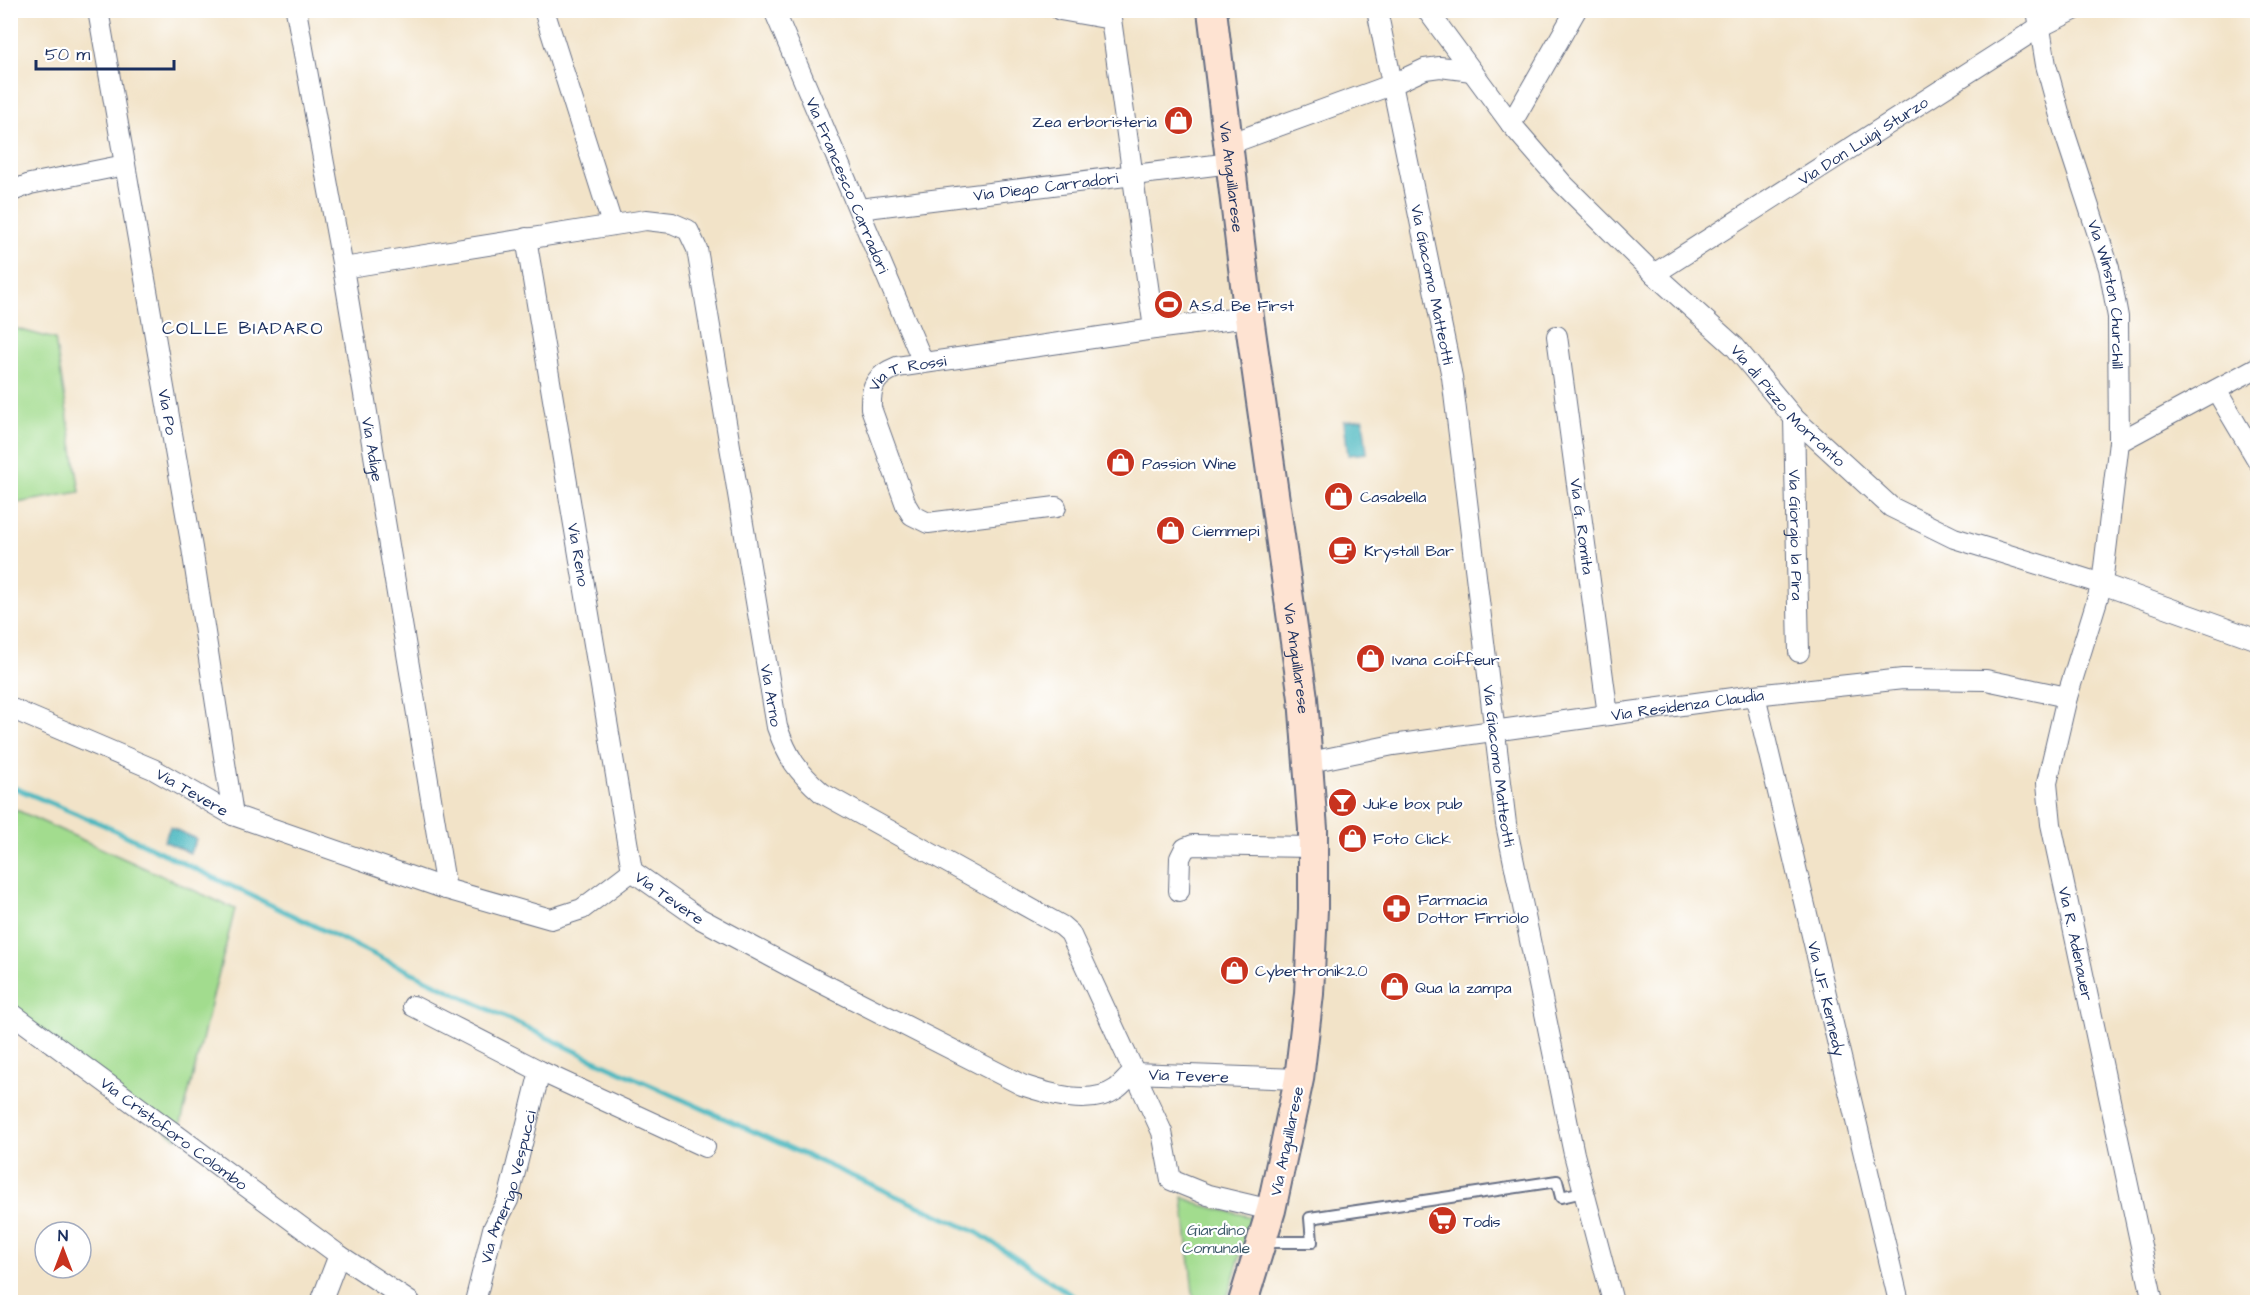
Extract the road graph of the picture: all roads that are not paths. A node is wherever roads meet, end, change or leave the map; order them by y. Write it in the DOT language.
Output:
graph roads {
  1 [pos="98,10"];
  2 [pos="296,10"];
  3 [pos="544,10"];
  4 [pos="774,10"];
  5 [pos="1060,10"];
  6 [pos="1212,10"];
  7 [pos="1377,10"];
  8 [pos="1427,10"];
  9 [pos="1576,10"];
  10 [pos="2074,10"];
  11 [pos="2037,19"];
  12 [pos="1472,71"];
  13 [pos="1391,85"];
  14 [pos="1511,124"];
  15 [pos="1230,153"];
  16 [pos="125,165"];
  17 [pos="1133,175"];
  18 [pos="10,192"];
  19 [pos="859,209"];
  20 [pos="612,224"];
  21 [pos="526,238"];
  22 [pos="343,268"];
  23 [pos="1654,274"];
  24 [pos="1249,317"];
  25 [pos="1154,329"];
  26 [pos="1557,336"];
  27 [pos="923,362"];
  28 [pos="2258,367"];
  29 [pos="2216,390"];
  30 [pos="1794,418"];
  31 [pos="2119,441"];
  32 [pos="2258,461"];
  33 [pos="1056,507"];
  34 [pos="2102,584"];
  35 [pos="2257,642"];
  36 [pos="1798,652"];
  37 [pos="1755,695"];
  38 [pos="2067,697"];
  39 [pos="10,708"];
  40 [pos="1608,715"];
  41 [pos="1496,731"];
  42 [pos="1310,762"];
  43 [pos="233,815"];
  44 [pos="1313,847"];
  45 [pos="633,871"];
  46 [pos="446,889"];
  47 [pos="1179,891"];
  48 [pos="413,1006"];
  49 [pos="10,1012"];
  50 [pos="540,1071"];
  51 [pos="1133,1072"];
  52 [pos="1299,1079"];
  53 [pos="705,1147"];
  54 [pos="1583,1192"];
  55 [pos="1271,1210"];
  56 [pos="1262,1242"];
  57 [pos="339,1254"];
  58 [pos="321,1302"];
  59 [pos="411,1302"];
  60 [pos="475,1302"];
  61 [pos="1243,1302"];
  62 [pos="1613,1302"];
  63 [pos="1899,1302"];
  64 [pos="2153,1302"];
  1 -- 16 [label="street, Via Po"];
  2 -- 22 [label="street, Via Adige"];
  3 -- 20 [label="street"];
  4 -- 19 [label="street, Via Francesco Carradori"];
  5 -- 17 [label="street"];
  6 -- 15 [label="main road, Via Anguillarese"];
  7 -- 13 [label="street, Via Giacomo Matteotti"];
  8 -- 12 [label="street, Via di Pizzo Morronto"];
  9 -- 14 [label="street"];
  10 -- 11 [label="street, Via Don Luigi Sturzo"];
  11 -- 23 [label="street, Via Don Luigi Sturzo"];
  11 -- 31 [label="street, Via Winston Churchill"];
  12 -- 13 [label="street, Via Diego Carradori"];
  12 -- 14 [label="street, Via di Pizzo Morronto"];
  13 -- 15 [label="street, Via Diego Carradori"];
  13 -- 41 [label="street, Via Giacomo Matteotti"];
  14 -- 23 [label="street, Via di Pizzo Morronto"];
  15 -- 17 [label="street, Via Diego Carradori"];
  15 -- 24 [label="main road, Via Anguillarese"];
  16 -- 18 [label="street"];
  16 -- 43 [label="street, Via Po"];
  17 -- 19 [label="street, Via Diego Carradori"];
  17 -- 25 [label="street"];
  19 -- 27 [label="street, Via Francesco Carradori"];
  20 -- 21 [label="street"];
  20 -- 51 [label="street, Via Arno"];
  21 -- 22 [label="street"];
  21 -- 45 [label="street, Via Reno"];
  22 -- 46 [label="street, Via Adige"];
  23 -- 30 [label="street, Via di Pizzo Morronto"];
  24 -- 25 [label="street, Via T. Rossi"];
  24 -- 42 [label="main road, Via Anguillarese"];
  25 -- 27 [label="street, Via T. Rossi"];
  26 -- 40 [label="street, Via G. Romita"];
  27 -- 33 [label="street, Via T. Rossi"];
  28 -- 29 [label="street"];
  29 -- 31 [label="street"];
  29 -- 32 [label="street"];
  30 -- 34 [label="street, Via di Pizzo Morronto"];
  30 -- 36 [label="street, Via Giorgio la Pira"];
  31 -- 34 [label="street, Via Winston Churchill"];
  34 -- 35 [label="street, Via di Pizzo Morronto"];
  34 -- 38 [label="street, Via R. Adenauer"];
  37 -- 38 [label="street, Via Residenza Claudia"];
  37 -- 40 [label="street, Via Residenza Claudia"];
  37 -- 63 [label="street, Via J.F. Kennedy"];
  38 -- 64 [label="street, Via R. Adenauer"];
  39 -- 43 [label="street, Via Tevere"];
  40 -- 41 [label="street, Via Residenza Claudia"];
  41 -- 42 [label="street, Via Residenza Claudia"];
  41 -- 54 [label="street, Via Giacomo Matteotti"];
  42 -- 44 [label="main road, Via Anguillarese"];
  43 -- 46 [label="street, Via Tevere"];
  44 -- 47 [label="street"];
  44 -- 52 [label="main road, Via Anguillarese"];
  45 -- 46 [label="street, Via Tevere"];
  45 -- 51 [label="street, Via Tevere"];
  48 -- 50 [label="street"];
  49 -- 57 [label="street, Via Cristoforo Colombo"];
  50 -- 53 [label="street"];
  50 -- 60 [label="street, Via Amerigo Vespucci"];
  51 -- 52 [label="street, Via Tevere"];
  51 -- 55 [label="street"];
  52 -- 55 [label="main road, Via Anguillarese"];
  54 -- 56 [label="lane"];
  54 -- 62 [label="street, Via Giacomo Matteotti"];
  55 -- 56 [label="main road, Via Anguillarese"];
  56 -- 61 [label="main road, Via Anguillarese"];
  57 -- 58 [label="street"];
  57 -- 59 [label="street, Via Cristoforo Colombo"];
}
